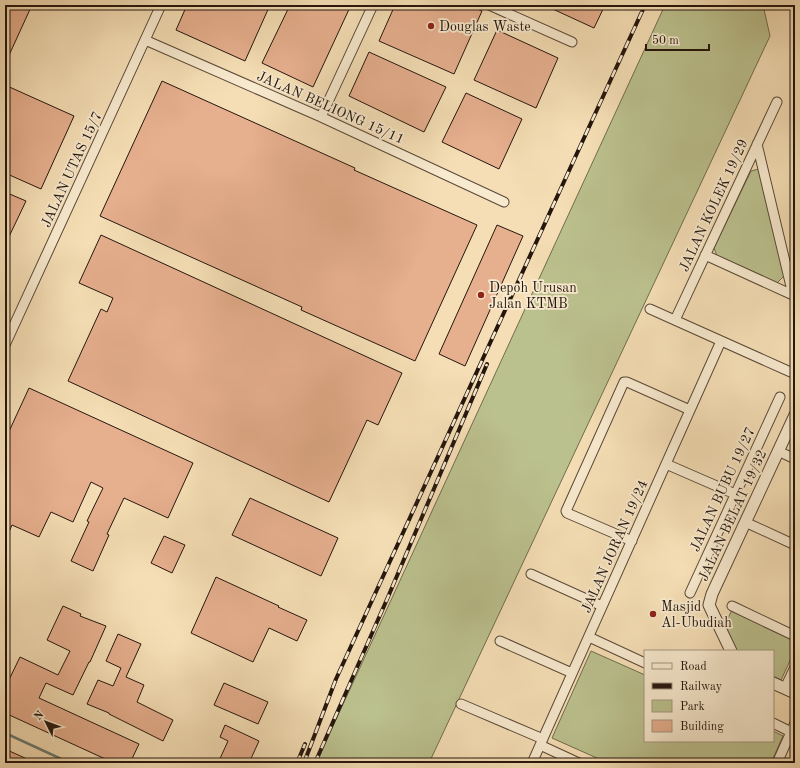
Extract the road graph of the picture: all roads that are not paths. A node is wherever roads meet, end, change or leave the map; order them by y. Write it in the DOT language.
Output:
graph roads {
  1 [pos="161,5"];
  2 [pos="372,5"];
  3 [pos="489,5"];
  4 [pos="145,40"];
  5 [pos="572,42"];
  6 [pos="777,102"];
  7 [pos="321,117"];
  8 [pos="757,144"];
  9 [pos="504,202"];
  10 [pos="705,255"];
  11 [pos="794,296"];
  12 [pos="650,309"];
  13 [pos="675,320"];
  14 [pos="721,341"];
  15 [pos="5,345"];
  16 [pos="795,374"];
  17 [pos="780,397"];
  18 [pos="690,410"];
  19 [pos="795,415"];
  20 [pos="778,451"];
  21 [pos="795,459"];
  22 [pos="666,464"];
  23 [pos="735,494"];
  24 [pos="746,522"];
  25 [pos="632,541"];
  26 [pos="795,545"];
  27 [pos="531,574"];
  28 [pos="690,593"];
  29 [pos="602,606"];
  30 [pos="732,606"];
  31 [pos="795,636"];
  32 [pos="589,637"];
  33 [pos="500,641"];
  34 [pos="731,650"];
  35 [pos="644,663"];
  36 [pos="795,667"];
  37 [pos="572,673"];
  38 [pos="774,683"];
  39 [pos="790,690"];
  40 [pos="462,704"];
  41 [pos="795,723"];
  42 [pos="774,724"];
  43 [pos="791,732"];
  44 [pos="541,742"];
  45 [pos="532,763"];
  46 [pos="579,763"];
  47 [pos="777,763"];
  1 -- 4 [label="street, JALAN UTAS 15/7"];
  2 -- 7 [label="street"];
  3 -- 5 [label="street"];
  4 -- 7 [label="street, JALAN BELIONG 15/11"];
  4 -- 15 [label="street, JALAN UTAS 15/7"];
  6 -- 8 [label="street, JALAN KOLEK 19/29"];
  7 -- 9 [label="street, JALAN BELIONG 15/11"];
  8 -- 10 [label="street, JALAN KOLEK 19/29"];
  8 -- 11 [label="street"];
  10 -- 11 [label="street"];
  10 -- 13 [label="street, JALAN KOLEK 19/29"];
  12 -- 13 [label="street"];
  13 -- 14 [label="street"];
  14 -- 16 [label="street"];
  14 -- 18 [label="street, JALAN JORAN 19/24"];
  17 -- 23 [label="street, JALAN BUBU 19/27"];
  18 -- 22 [label="street, JALAN JORAN 19/24"];
  18 -- 25 [label="street"];
  19 -- 20 [label="street, JALAN BELAT 19/32"];
  20 -- 21 [label="street"];
  20 -- 24 [label="street, JALAN BELAT 19/32"];
  22 -- 23 [label="street"];
  22 -- 25 [label="street, JALAN JORAN 19/24"];
  23 -- 28 [label="street, JALAN BUBU 19/27"];
  24 -- 26 [label="street"];
  24 -- 34 [label="street, JALAN BELAT 19/32"];
  25 -- 29 [label="street, JALAN JORAN 19/24"];
  27 -- 29 [label="street"];
  29 -- 32 [label="street, JALAN JORAN 19/24"];
  30 -- 31 [label="street"];
  32 -- 35 [label="street"];
  32 -- 37 [label="street, JALAN JORAN 19/24"];
  33 -- 37 [label="street"];
  36 -- 39 [label="street"];
  37 -- 44 [label="street, JALAN JORAN 19/24"];
  38 -- 39 [label="street"];
  40 -- 44 [label="street"];
  41 -- 43 [label="street"];
  42 -- 43 [label="street"];
  43 -- 47 [label="street"];
  44 -- 45 [label="street, JALAN JORAN 19/24"];
  44 -- 46 [label="street"];
}
